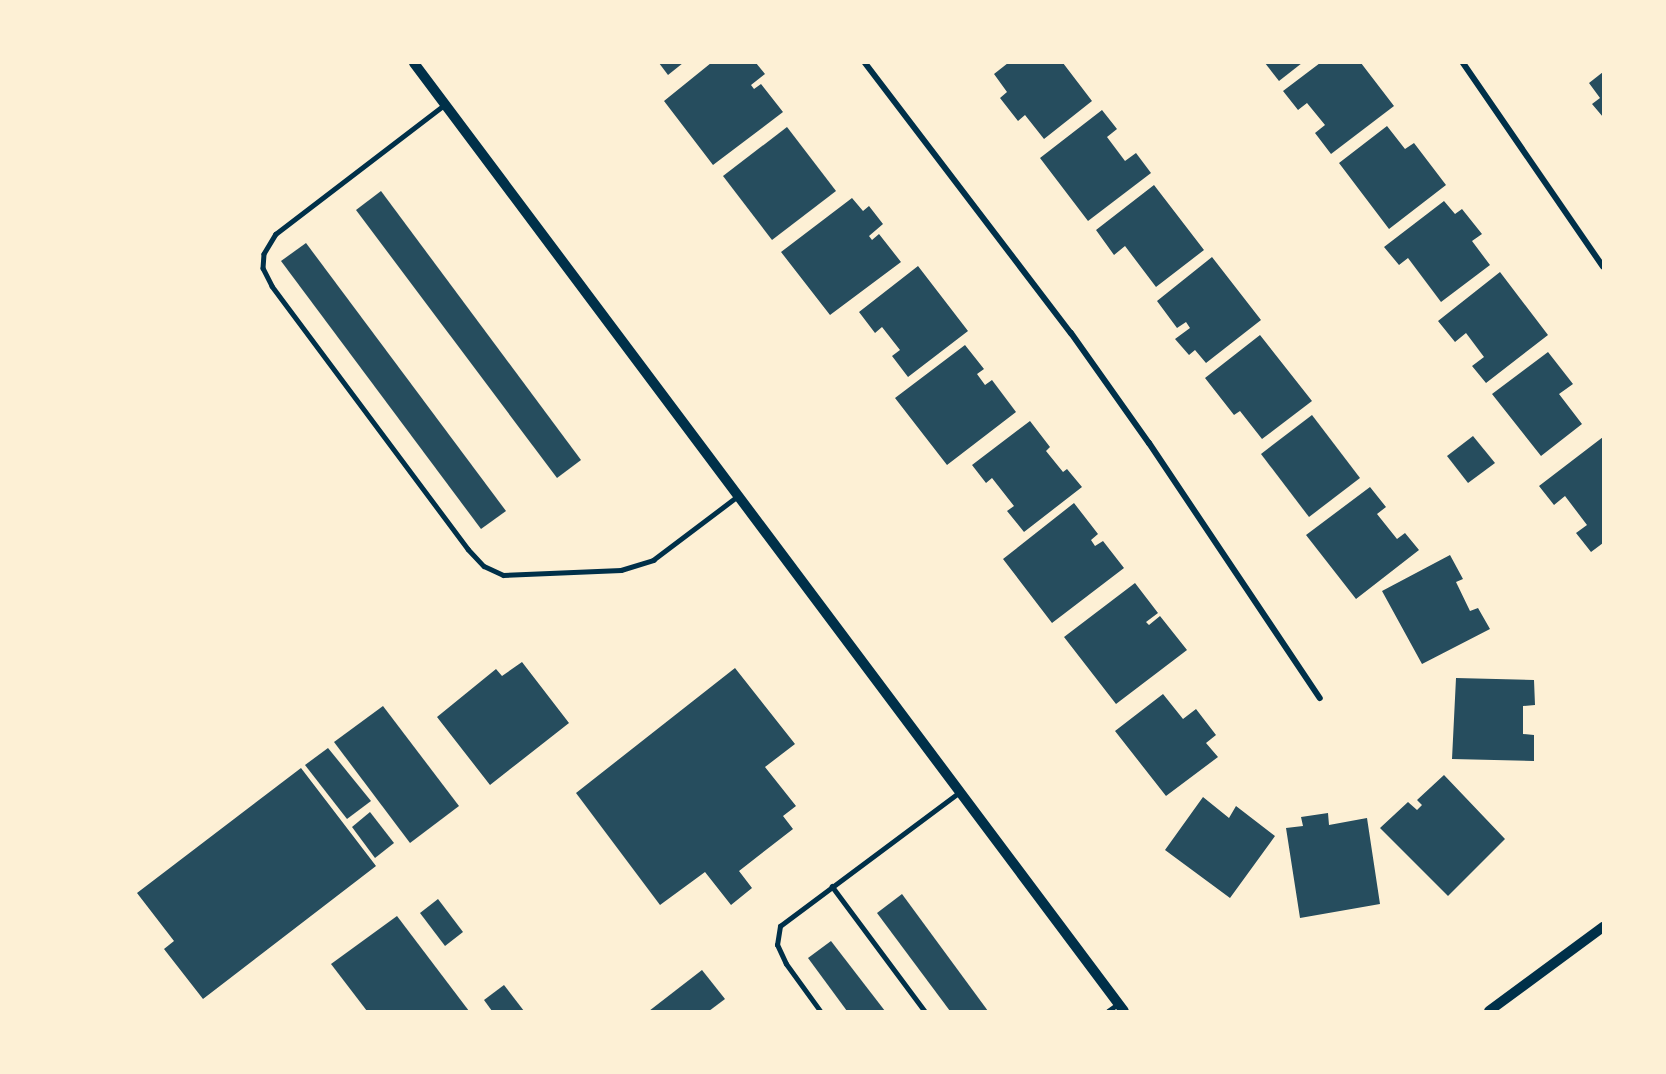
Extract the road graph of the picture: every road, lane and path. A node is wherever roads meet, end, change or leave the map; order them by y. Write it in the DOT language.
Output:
graph roads {
  1 [pos="414,63"];
  2 [pos="865,63"];
  3 [pos="1463,63"];
  4 [pos="446,105"];
  5 [pos="1603,267"];
  6 [pos="738,496"];
  7 [pos="1320,698"];
  8 [pos="960,792"];
  9 [pos="832,886"];
  10 [pos="1603,927"];
  11 [pos="1122,1007"];
  12 [pos="820,1011"];
  13 [pos="925,1011"];
  14 [pos="1108,1011"];
  15 [pos="1490,1011"];
  1 -- 4 [label="street"];
  2 -- 7 [label="street"];
  3 -- 5 [label="street"];
  4 -- 6 [label="street"];
  4 -- 6 [label="lane"];
  6 -- 8 [label="street"];
  8 -- 9 [label="lane"];
  8 -- 11 [label="street"];
  9 -- 12 [label="lane"];
  9 -- 13 [label="lane"];
  10 -- 15 [label="street"];
  11 -- 14 [label="lane"];
}
